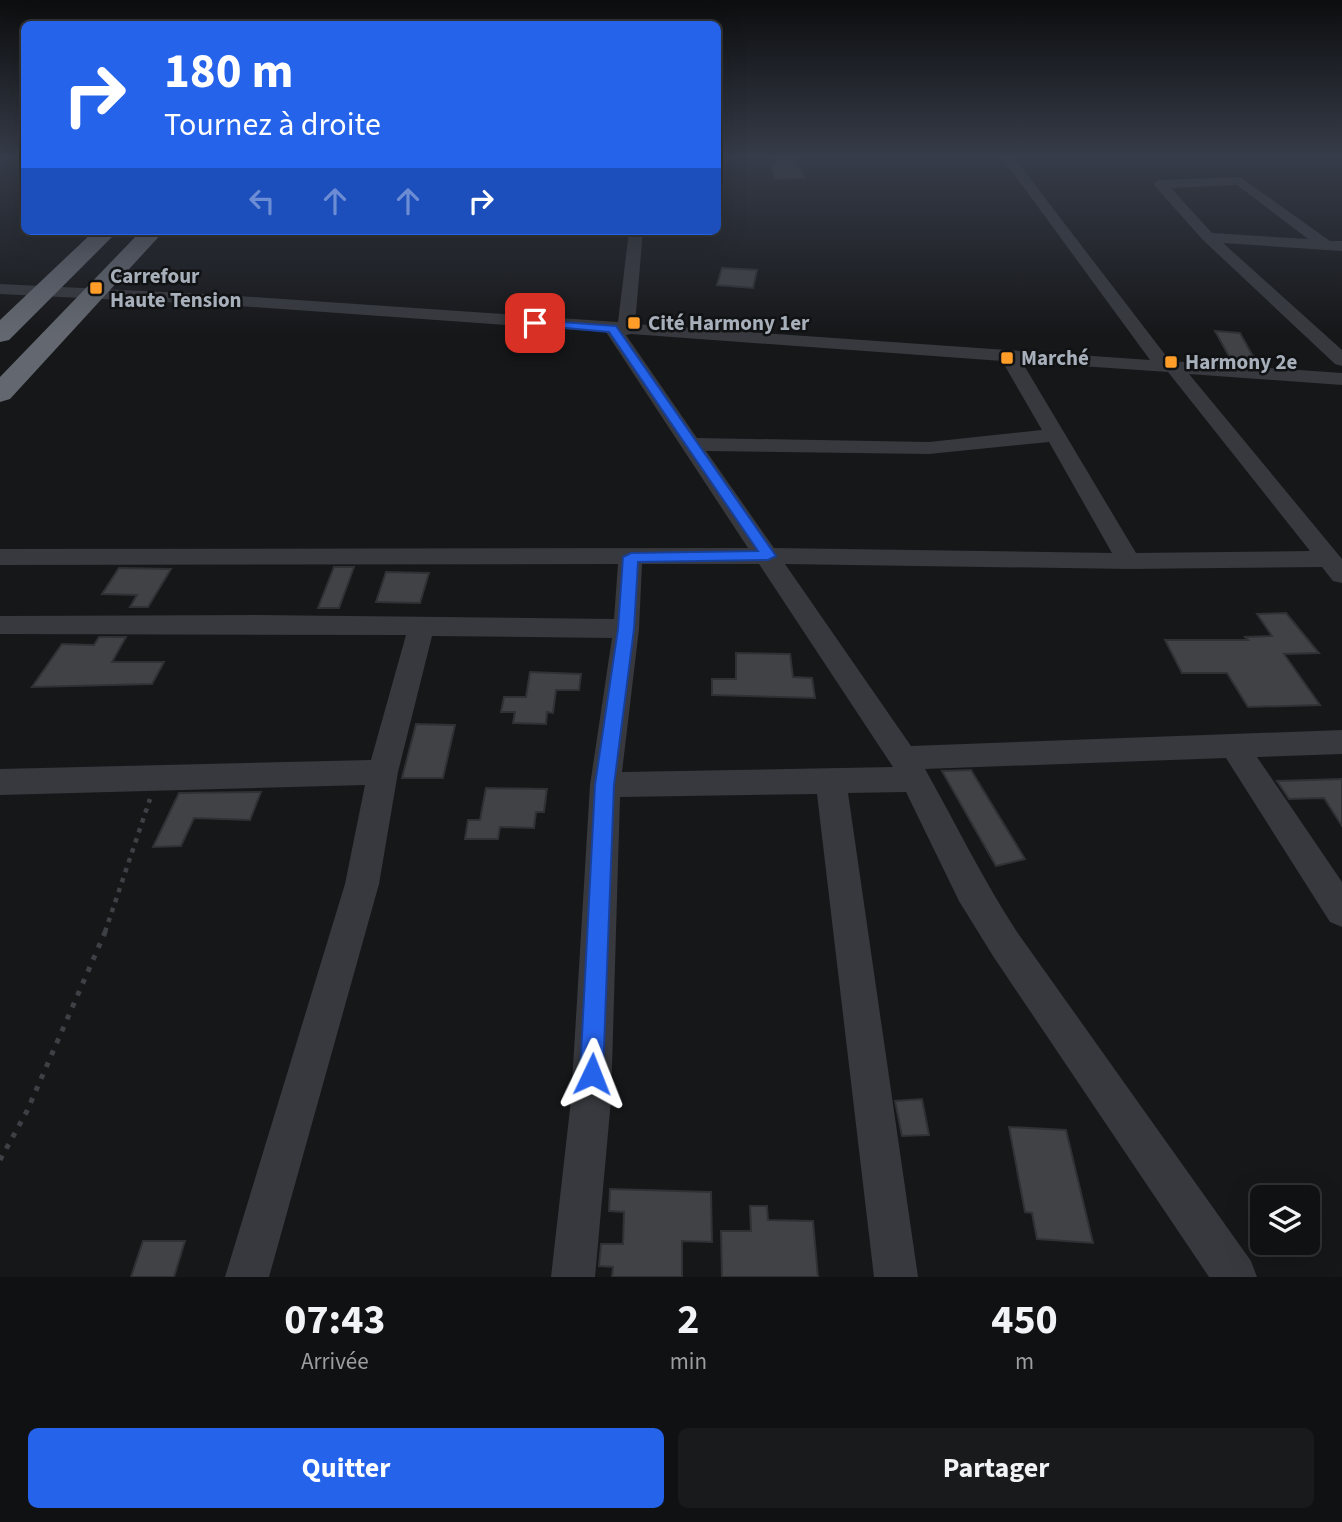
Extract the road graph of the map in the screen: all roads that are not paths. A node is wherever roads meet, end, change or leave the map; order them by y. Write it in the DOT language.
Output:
graph roads {
  1 [pos="1052,215"];
  2 [pos="1188,215"];
  3 [pos="1289,215"];
  4 [pos="103,235"];
  5 [pos="149,235"];
  6 [pos="635,235"];
  7 [pos="1208,237"];
  8 [pos="1334,246"];
  9 [pos="0,289"];
  10 [pos="45,290"];
  11 [pos="94,293"];
  12 [pos="619,329"];
  13 [pos="0,334"];
  14 [pos="1009,356"];
  15 [pos="1342,360"];
  16 [pos="1169,368"];
  17 [pos="1342,379"];
  18 [pos="0,393"];
  19 [pos="1055,435"];
  20 [pos="692,444"];
  21 [pos="768,556"];
  22 [pos="0,557"];
  23 [pos="631,557"];
  24 [pos="1129,561"];
  25 [pos="1335,567"];
  26 [pos="0,625"];
  27 [pos="422,626"];
  28 [pos="626,629"];
  29 [pos="1342,742"];
  30 [pos="1235,748"];
  31 [pos="909,768"];
  32 [pos="383,772"];
  33 [pos="0,782"];
  34 [pos="831,782"];
  35 [pos="605,785"];
  36 [pos="1342,911"];
  37 [pos="247,1277"];
  38 [pos="573,1277"];
  39 [pos="896,1277"];
  40 [pos="1235,1277"];
  1 -- 16 [label="street"];
  2 -- 7 [label="street"];
  3 -- 8 [label="street"];
  4 -- 10 [label="highway"];
  5 -- 11 [label="highway"];
  6 -- 12 [label="street"];
  7 -- 8 [label="street"];
  7 -- 15 [label="street"];
  9 -- 10 [label="street"];
  10 -- 11 [label="street"];
  10 -- 13 [label="highway"];
  11 -- 12 [label="street"];
  11 -- 18 [label="highway"];
  12 -- 14 [label="street"];
  12 -- 20 [label="street"];
  14 -- 16 [label="street"];
  14 -- 19 [label="street"];
  16 -- 17 [label="street"];
  16 -- 25 [label="street"];
  19 -- 20 [label="street"];
  19 -- 24 [label="street"];
  20 -- 21 [label="street"];
  21 -- 23 [label="street"];
  21 -- 24 [label="street"];
  21 -- 31 [label="street"];
  22 -- 23 [label="street"];
  23 -- 28 [label="street"];
  24 -- 25 [label="street"];
  26 -- 27 [label="street"];
  27 -- 28 [label="street"];
  27 -- 32 [label="street"];
  28 -- 35 [label="street"];
  29 -- 30 [label="street"];
  30 -- 31 [label="street"];
  30 -- 36 [label="street"];
  31 -- 34 [label="street"];
  31 -- 40 [label="street"];
  32 -- 33 [label="street"];
  32 -- 37 [label="street"];
  34 -- 35 [label="street"];
  34 -- 39 [label="street"];
  35 -- 38 [label="street"];
}
